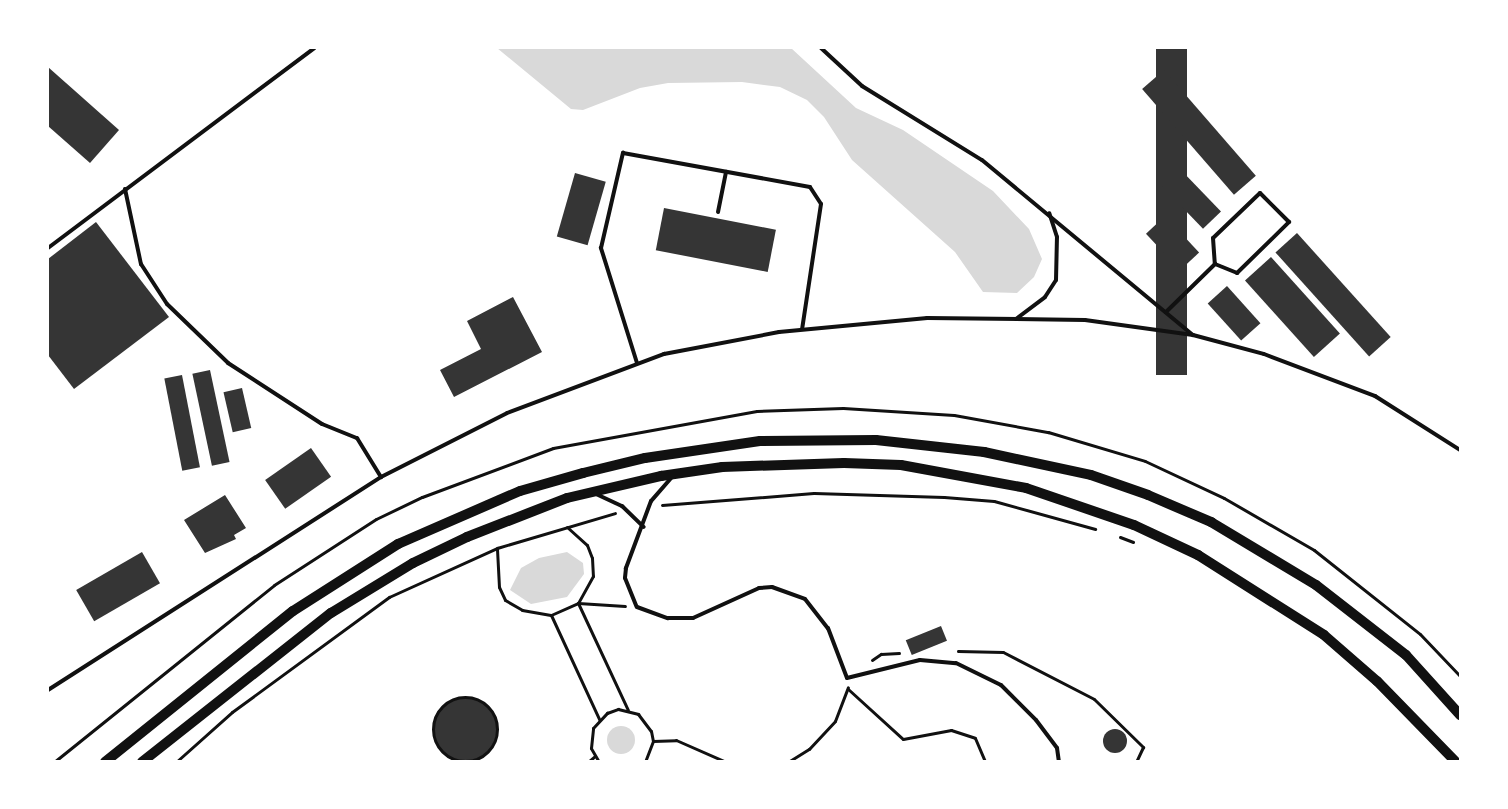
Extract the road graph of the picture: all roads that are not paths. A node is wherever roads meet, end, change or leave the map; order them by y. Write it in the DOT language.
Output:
graph roads {
  1 [pos="314,48"];
  2 [pos="821,48"];
  3 [pos="726,172"];
  4 [pos="125,189"];
  5 [pos="718,212"];
  6 [pos="1048,212"];
  7 [pos="48,248"];
  8 [pos="1215,264"];
  9 [pos="1166,312"];
  10 [pos="1016,319"];
  11 [pos="802,329"];
  12 [pos="1193,335"];
  13 [pos="637,363"];
  14 [pos="1460,450"];
  15 [pos="676,474"];
  16 [pos="381,477"];
  17 [pos="587,493"];
  18 [pos="644,527"];
  19 [pos="48,690"];
  20 [pos="1460,715"];
  21 [pos="105,762"];
  22 [pos="142,762"];
  23 [pos="1059,762"];
  24 [pos="1456,762"];
  1 -- 4 [label="lane"];
  2 -- 6 [label="lane"];
  3 -- 5 [label="lane"];
  3 -- 11 [label="lane"];
  3 -- 13 [label="lane"];
  4 -- 7 [label="lane"];
  4 -- 16 [label="lane"];
  6 -- 9 [label="lane"];
  6 -- 10 [label="lane"];
  8 -- 8 [label="lane"];
  8 -- 9 [label="lane"];
  9 -- 12 [label="lane"];
  10 -- 11 [label="lane"];
  10 -- 12 [label="lane"];
  11 -- 13 [label="lane"];
  12 -- 14 [label="lane"];
  13 -- 16 [label="lane"];
  15 -- 17 [label="main road"];
  15 -- 18 [label="lane"];
  15 -- 24 [label="main road"];
  16 -- 19 [label="lane"];
  17 -- 18 [label="lane"];
  17 -- 22 [label="main road"];
  18 -- 23 [label="lane"];
  20 -- 21 [label="main road"];
}
